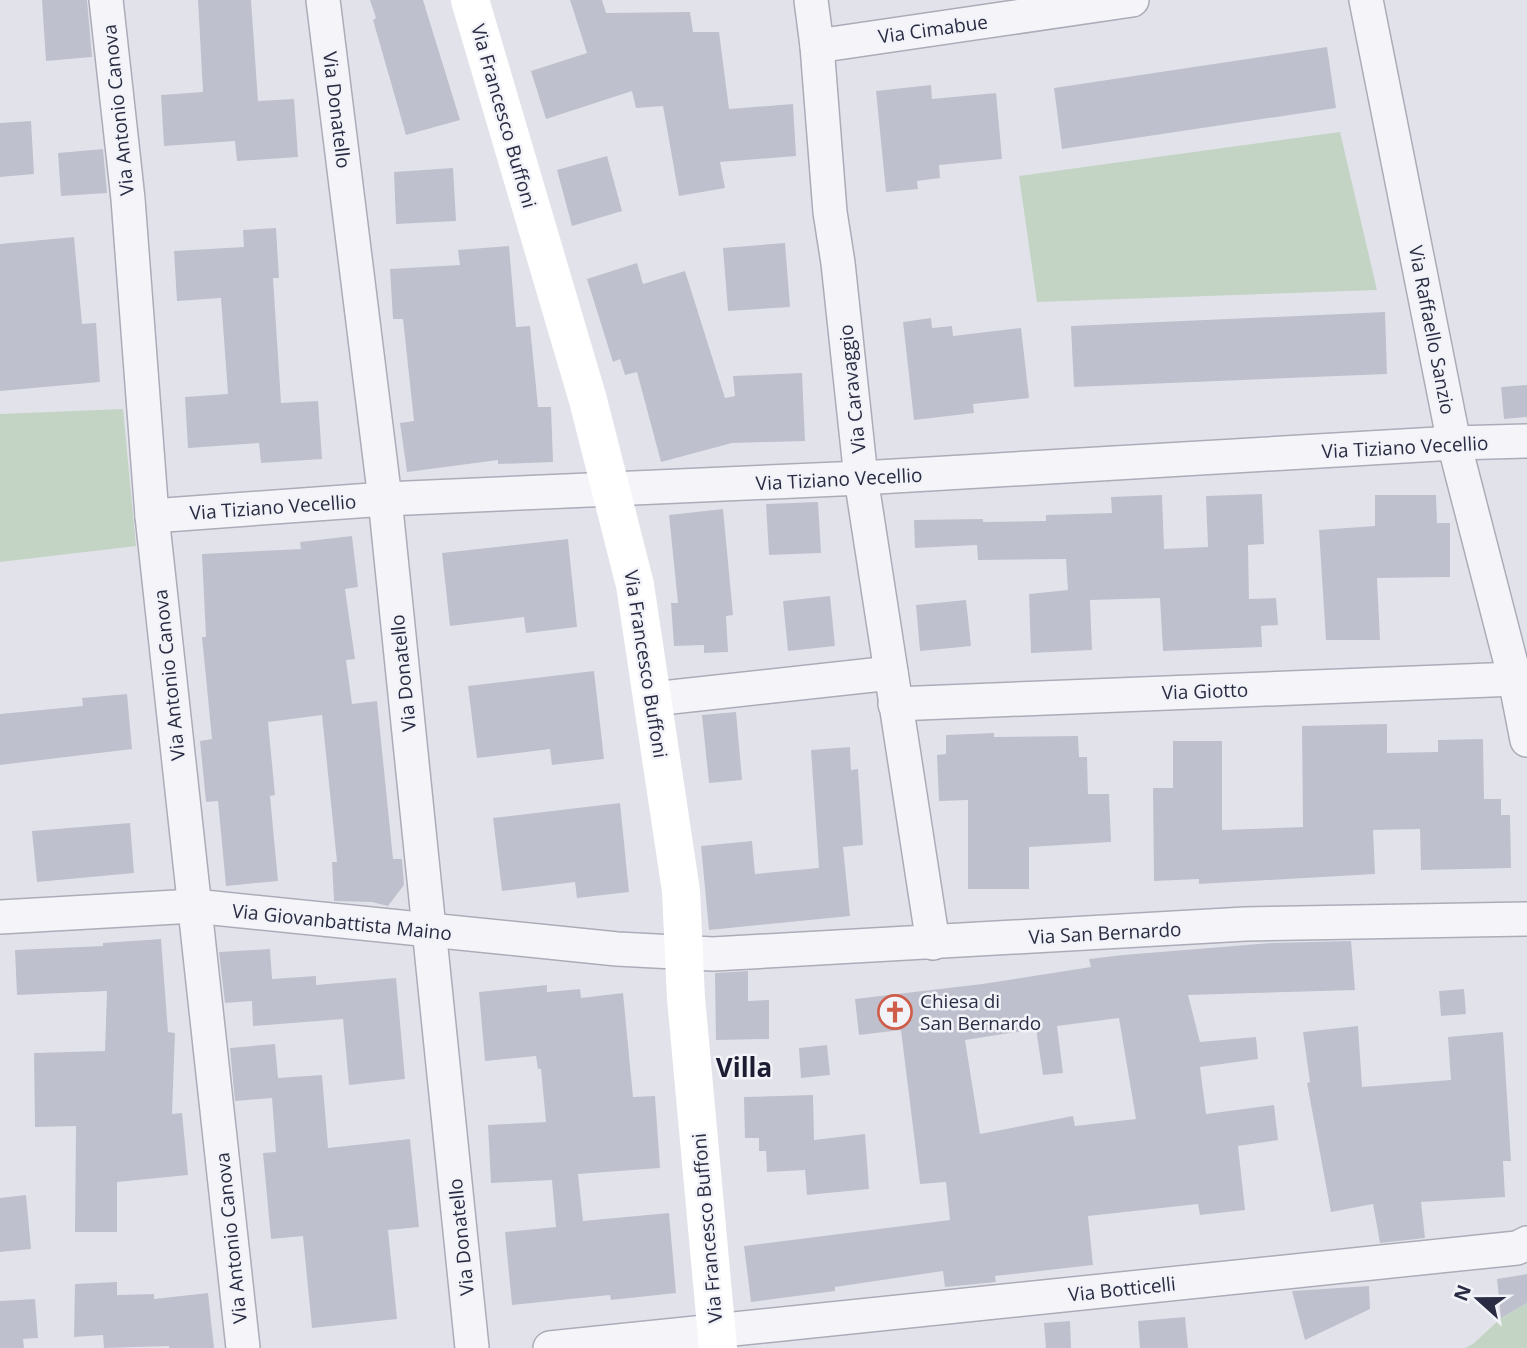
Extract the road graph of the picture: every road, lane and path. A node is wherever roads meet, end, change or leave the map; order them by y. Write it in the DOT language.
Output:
graph roads {
  1 [pos="106,0"];
  2 [pos="323,0"];
  3 [pos="470,0"];
  4 [pos="811,0"];
  5 [pos="1132,0"];
  6 [pos="1366,0"];
  7 [pos="817,46"];
  8 [pos="1527,441"];
  9 [pos="1454,443"];
  10 [pos="861,478"];
  11 [pos="610,488"];
  12 [pos="386,499"];
  13 [pos="152,516"];
  14 [pos="1515,679"];
  15 [pos="893,688"];
  16 [pos="653,699"];
  17 [pos="1527,740"];
  18 [pos="194,906"];
  19 [pos="0,917"];
  20 [pos="1527,919"];
  21 [pos="429,931"];
  22 [pos="933,943"];
  23 [pos="684,952"];
  24 [pos="1527,1243"];
  25 [pos="717,1340"];
  26 [pos="243,1348"];
  27 [pos="472,1348"];
  28 [pos="550,1348"];
  1 -- 13 [label="street, Via Antonio Canova"];
  2 -- 12 [label="street, Via Donatello"];
  3 -- 11 [label="street, Via Francesco Buffoni"];
  4 -- 7 [label="street, Via Caravaggio"];
  5 -- 7 [label="street, Via Cimabue"];
  6 -- 9 [label="street, Via Raffaello Sanzio"];
  7 -- 10 [label="street, Via Caravaggio"];
  8 -- 9 [label="street, Via Tiziano Vecellio"];
  9 -- 10 [label="street, Via Tiziano Vecellio"];
  9 -- 14 [label="street, Via Raffaello Sanzio"];
  10 -- 11 [label="street, Via Tiziano Vecellio"];
  10 -- 15 [label="street, Via Caravaggio"];
  11 -- 12 [label="street, Via Tiziano Vecellio"];
  11 -- 16 [label="street, Via Francesco Buffoni"];
  12 -- 13 [label="street, Via Tiziano Vecellio"];
  12 -- 21 [label="street, Via Donatello"];
  13 -- 18 [label="street, Via Antonio Canova"];
  14 -- 15 [label="street, Via Giotto"];
  14 -- 17 [label="street, Via Raffaello Sanzio"];
  15 -- 16 [label="street, Via Giotto"];
  15 -- 22 [label="street, Via Caravaggio"];
  16 -- 23 [label="street, Via Francesco Buffoni"];
  18 -- 19 [label="street, Via Giovanbattista Maino"];
  18 -- 21 [label="street, Via Giovanbattista Maino"];
  18 -- 26 [label="street, Via Antonio Canova"];
  20 -- 22 [label="street, Via San Bernardo"];
  21 -- 23 [label="street, Via Giovanbattista Maino"];
  21 -- 27 [label="street, Via Donatello"];
  22 -- 23 [label="street, Via San Bernardo"];
  23 -- 25 [label="street, Via Francesco Buffoni"];
  24 -- 25 [label="street, Via Botticelli"];
  25 -- 28 [label="street, Via Botticelli"];
}
